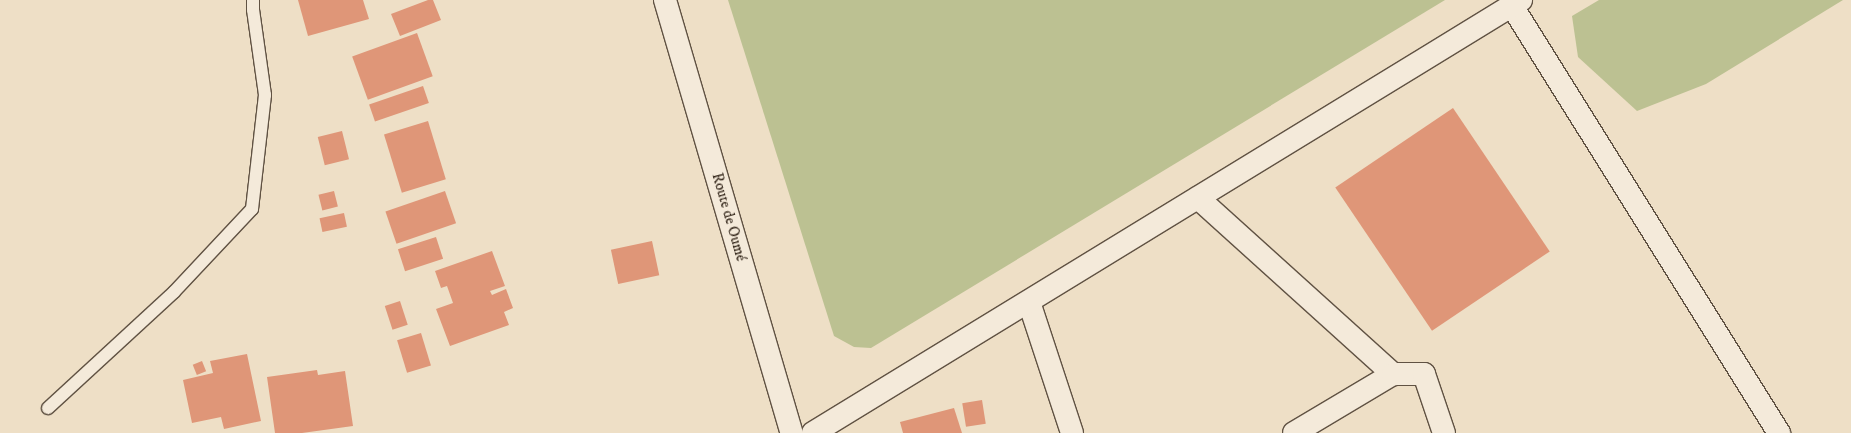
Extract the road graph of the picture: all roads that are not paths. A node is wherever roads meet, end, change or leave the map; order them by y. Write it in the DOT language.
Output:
graph roads {
  1 [pos="253,0"];
  2 [pos="665,0"];
  3 [pos="1516,3"];
  4 [pos="1198,198"];
  5 [pos="1029,302"];
  6 [pos="1393,374"];
  7 [pos="48,408"];
  8 [pos="792,433"];
  9 [pos="813,433"];
  10 [pos="1072,433"];
  11 [pos="1294,433"];
  12 [pos="1444,433"];
  13 [pos="1779,433"];
  1 -- 7 [label="lane"];
  2 -- 8 [label="street, Route de Oumé"];
  3 -- 4 [label="street"];
  3 -- 13 [label="street"];
  4 -- 5 [label="street"];
  4 -- 6 [label="street"];
  5 -- 9 [label="street"];
  5 -- 10 [label="street"];
  6 -- 11 [label="street"];
  6 -- 12 [label="street"];
}
